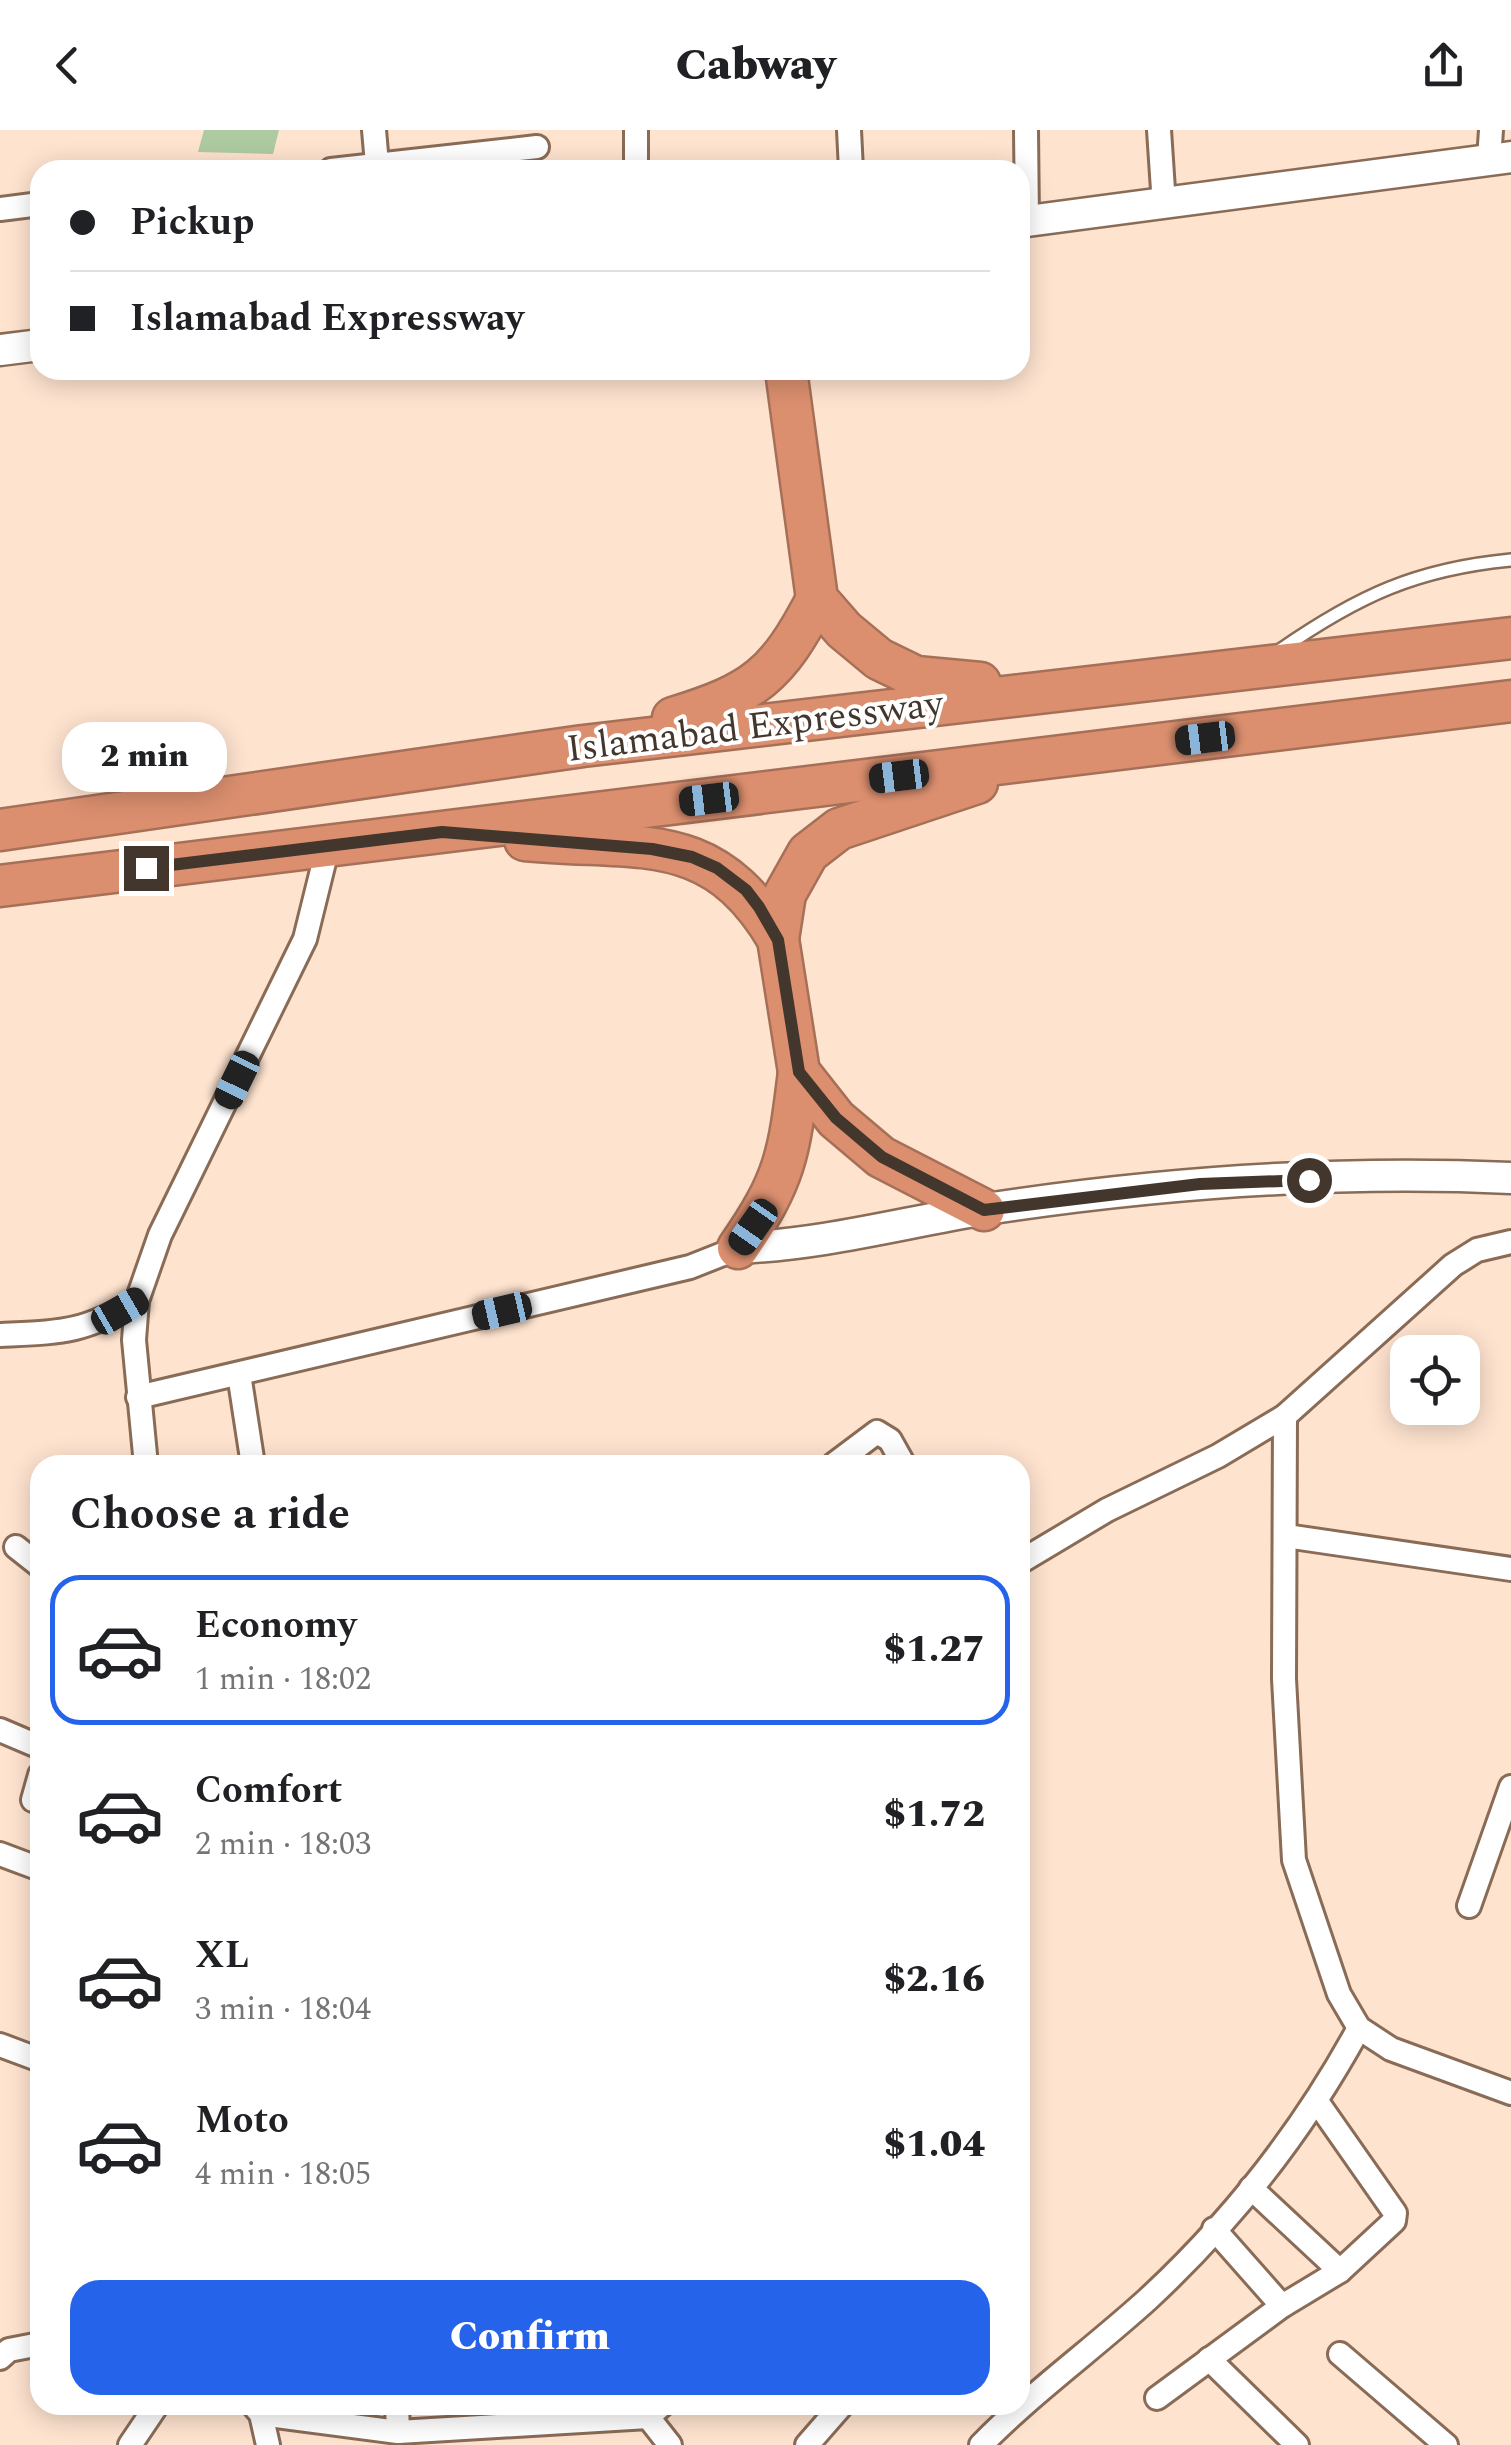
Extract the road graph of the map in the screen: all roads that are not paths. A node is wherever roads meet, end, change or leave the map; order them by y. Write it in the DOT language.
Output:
graph roads {
  1 [pos="374,130"];
  2 [pos="636,130"];
  3 [pos="849,130"];
  4 [pos="1026,130"];
  5 [pos="1159,130"];
  6 [pos="537,147"];
  7 [pos="1497,149"];
  8 [pos="378,160"];
  9 [pos="415,160"];
  10 [pos="636,160"];
  11 [pos="850,160"];
  12 [pos="1024,160"];
  13 [pos="30,205"];
  14 [pos="1164,205"];
  15 [pos="0,209"];
  16 [pos="1030,221"];
  17 [pos="30,346"];
  18 [pos="0,350"];
  19 [pos="787,380"];
  20 [pos="1511,560"];
  21 [pos="817,599"];
  22 [pos="1511,638"];
  23 [pos="1252,670"];
  24 [pos="1064,690"];
  25 [pos="1511,701"];
  26 [pos="583,746"];
  27 [pos="1052,757"];
  28 [pos="0,830"];
  29 [pos="442,832"];
  30 [pos="328,846"];
  31 [pos="0,886"];
  32 [pos="778,940"];
  33 [pos="799,1072"];
  34 [pos="1511,1178"];
  35 [pos="984,1210"];
  36 [pos="1511,1242"];
  37 [pos="738,1248"];
  38 [pos="137,1301"];
  39 [pos="0,1335"];
  40 [pos="239,1374"];
  41 [pos="138,1397"];
  42 [pos="1284,1416"];
  43 [pos="145,1455"];
  44 [pos="251,1455"];
  45 [pos="846,1455"];
  46 [pos="898,1455"];
  47 [pos="1286,1536"];
  48 [pos="16,1547"];
  49 [pos="1030,1556"];
  50 [pos="30,1558"];
  51 [pos="1511,1569"];
  52 [pos="0,1730"];
  53 [pos="30,1743"];
  54 [pos="1511,1787"];
  55 [pos="1504,1830"];
  56 [pos="0,1854"];
  57 [pos="30,1865"];
  58 [pos="1469,1906"];
  59 [pos="1359,2028"];
  60 [pos="0,2045"];
  61 [pos="30,2056"];
  62 [pos="1511,2093"];
  63 [pos="1318,2103"];
  64 [pos="1251,2188"];
  65 [pos="1214,2229"];
  66 [pos="1340,2271"];
  67 [pos="1282,2306"];
  68 [pos="30,2346"];
  69 [pos="3,2351"];
  70 [pos="1340,2354"];
  71 [pos="1209,2359"];
  72 [pos="1030,2397"];
  73 [pos="1157,2398"];
  74 [pos="150,2415"];
  75 [pos="259,2415"];
  76 [pos="289,2415"];
  77 [pos="398,2415"];
  78 [pos="478,2415"];
  79 [pos="559,2415"];
  80 [pos="657,2415"];
  81 [pos="833,2415"];
  82 [pos="1012,2415"];
  83 [pos="478,2429"];
  84 [pos="398,2432"];
  85 [pos="130,2445"];
  86 [pos="268,2445"];
  87 [pos="670,2445"];
  88 [pos="807,2445"];
  89 [pos="981,2445"];
  90 [pos="1297,2445"];
  91 [pos="1446,2445"];
  1 -- 8 [label="street"];
  2 -- 10 [label="street"];
  3 -- 11 [label="street"];
  4 -- 12 [label="street"];
  5 -- 14 [label="street"];
  6 -- 9 [label="street"];
  7 -- 14 [label="street"];
  13 -- 15 [label="street"];
  14 -- 16 [label="street"];
  17 -- 18 [label="street"];
  19 -- 21 [label="highway"];
  20 -- 23 [label="lane"];
  21 -- 24 [label="highway"];
  21 -- 26 [label="highway"];
  22 -- 23 [label="highway, Islamabad Expressway"];
  23 -- 24 [label="highway, Islamabad Expressway"];
  24 -- 26 [label="highway, Islamabad Expressway"];
  25 -- 27 [label="highway, Islamabad Expressway"];
  26 -- 28 [label="highway, Islamabad Expressway"];
  27 -- 29 [label="highway, Islamabad Expressway"];
  27 -- 32 [label="highway"];
  29 -- 30 [label="highway, Islamabad Expressway"];
  29 -- 32 [label="highway"];
  30 -- 31 [label="highway, Islamabad Expressway"];
  30 -- 38 [label="street"];
  32 -- 33 [label="highway"];
  33 -- 35 [label="highway"];
  33 -- 37 [label="highway"];
  34 -- 35 [label="street"];
  35 -- 37 [label="street"];
  36 -- 42 [label="street"];
  37 -- 40 [label="street"];
  38 -- 39 [label="street"];
  38 -- 41 [label="street"];
  40 -- 41 [label="street"];
  40 -- 44 [label="street"];
  41 -- 43 [label="street"];
  42 -- 47 [label="street"];
  42 -- 49 [label="street"];
  45 -- 46 [label="street"];
  47 -- 51 [label="street"];
  47 -- 59 [label="street"];
  48 -- 50 [label="street"];
  52 -- 53 [label="street"];
  54 -- 55 [label="street"];
  55 -- 58 [label="street"];
  56 -- 57 [label="street"];
  59 -- 62 [label="street"];
  59 -- 63 [label="street"];
  60 -- 61 [label="street"];
  63 -- 64 [label="street"];
  63 -- 66 [label="street"];
  64 -- 65 [label="street"];
  64 -- 66 [label="street"];
  65 -- 67 [label="street"];
  65 -- 72 [label="street"];
  66 -- 67 [label="street"];
  67 -- 71 [label="street"];
  68 -- 69 [label="street"];
  70 -- 91 [label="street"];
  71 -- 73 [label="street"];
  71 -- 90 [label="street"];
  74 -- 85 [label="street"];
  75 -- 86 [label="street"];
  76 -- 84 [label="street"];
  77 -- 84 [label="street"];
  78 -- 83 [label="street"];
  79 -- 83 [label="street"];
  80 -- 87 [label="street"];
  81 -- 88 [label="street"];
  82 -- 89 [label="street"];
  83 -- 84 [label="street"];
}
